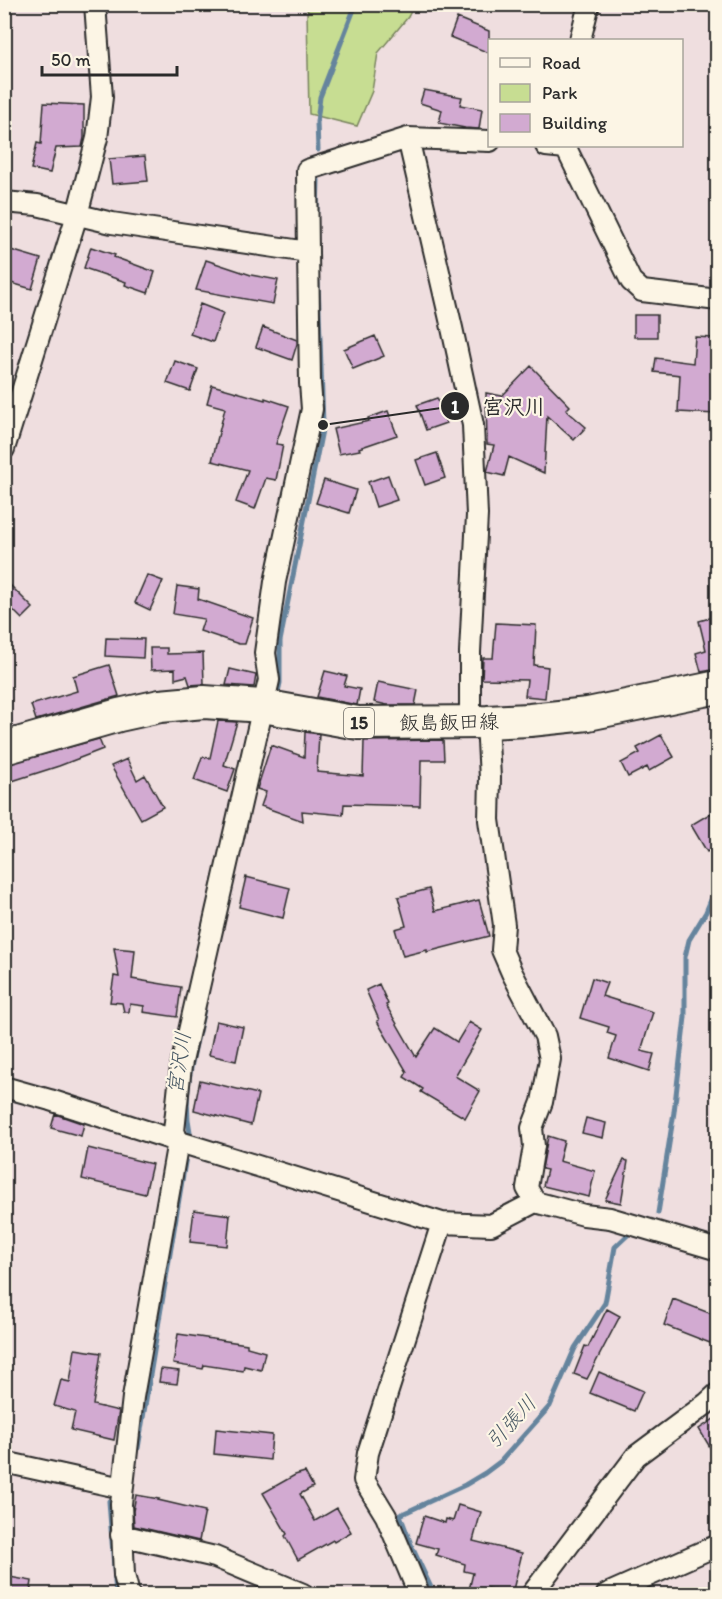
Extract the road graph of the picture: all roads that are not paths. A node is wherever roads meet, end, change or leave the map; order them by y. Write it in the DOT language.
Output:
graph roads {
  1 [pos="94,4"];
  2 [pos="589,4"];
  3 [pos="580,39"];
  4 [pos="408,138"];
  5 [pos="488,141"];
  6 [pos="560,147"];
  7 [pos="4,202"];
  8 [pos="77,215"];
  9 [pos="308,252"];
  10 [pos="717,300"];
  11 [pos="4,449"];
  12 [pos="717,687"];
  13 [pos="263,706"];
  14 [pos="478,722"];
  15 [pos="4,748"];
  16 [pos="4,1087"];
  17 [pos="188,1144"];
  18 [pos="535,1202"];
  19 [pos="442,1223"];
  20 [pos="717,1250"];
  21 [pos="717,1393"];
  22 [pos="4,1462"];
  23 [pos="122,1488"];
  24 [pos="121,1535"];
  25 [pos="717,1545"];
  26 [pos="129,1594"];
  27 [pos="303,1594"];
  28 [pos="419,1594"];
  29 [pos="532,1594"];
  30 [pos="607,1594"];
  1 -- 8 [label="street"];
  2 -- 3 [label="street"];
  4 -- 5 [label="street"];
  4 -- 9 [label="street"];
  4 -- 14 [label="street"];
  6 -- 10 [label="street"];
  7 -- 8 [label="street"];
  8 -- 9 [label="street"];
  8 -- 11 [label="street"];
  9 -- 13 [label="street"];
  12 -- 14 [label="main road, 飯島飯田線 / 15"];
  13 -- 14 [label="main road, 飯島飯田線 / 15"];
  13 -- 15 [label="main road, 飯島飯田線 / 15"];
  13 -- 17 [label="street"];
  14 -- 18 [label="street"];
  16 -- 17 [label="street"];
  17 -- 19 [label="street"];
  17 -- 23 [label="street"];
  18 -- 19 [label="street"];
  18 -- 20 [label="street"];
  19 -- 28 [label="street"];
  21 -- 29 [label="street"];
  22 -- 23 [label="street"];
  23 -- 24 [label="street"];
  24 -- 26 [label="street"];
  24 -- 27 [label="street"];
  25 -- 30 [label="street"];
}
